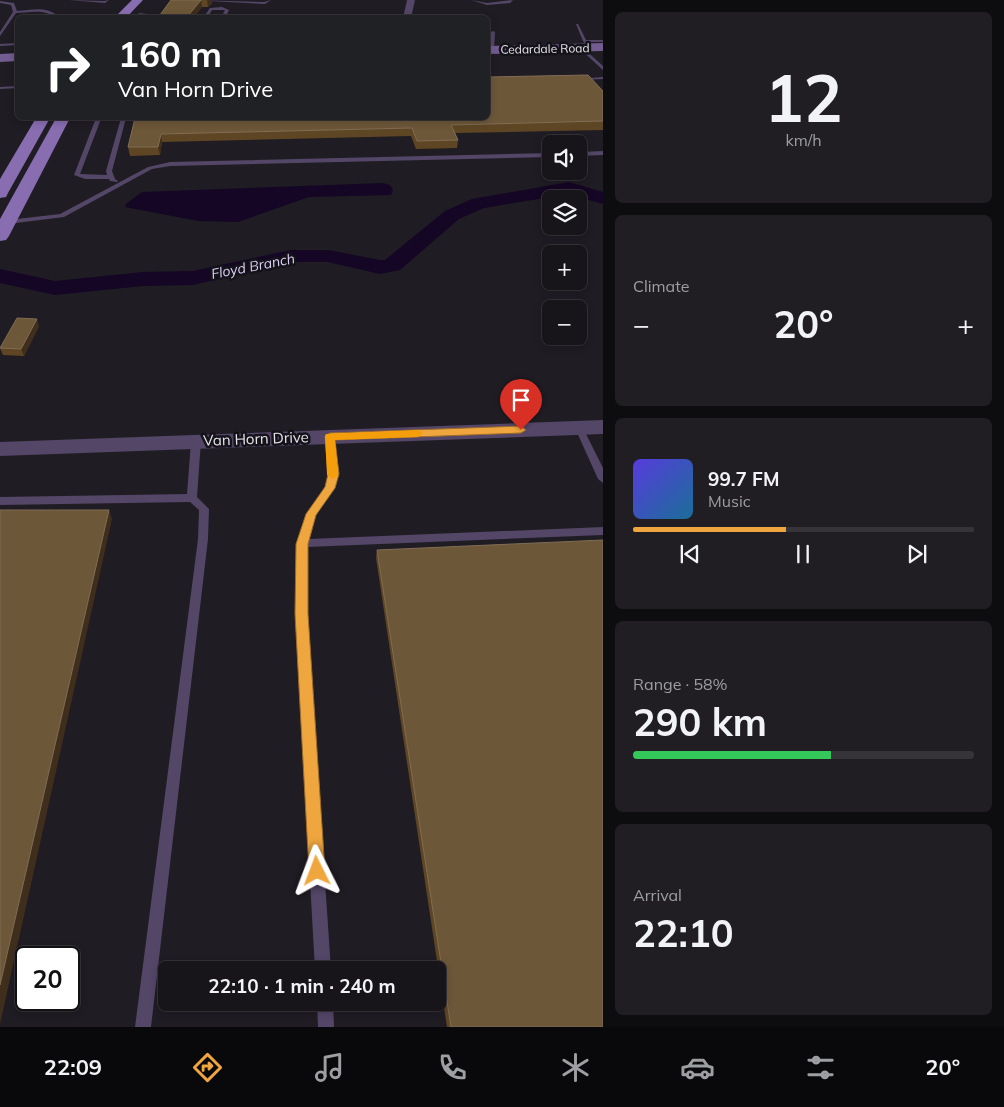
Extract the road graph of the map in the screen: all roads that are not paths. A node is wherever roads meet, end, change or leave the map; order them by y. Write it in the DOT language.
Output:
graph roads {
  1 [pos="70,0"];
  2 [pos="81,0"];
  3 [pos="107,0"];
  4 [pos="138,0"];
  5 [pos="193,0"];
  6 [pos="269,0"];
  7 [pos="411,0"];
  8 [pos="473,0"];
  9 [pos="511,0"];
  10 [pos="1,1"];
  11 [pos="149,5"];
  12 [pos="15,12"];
  13 [pos="55,15"];
  14 [pos="122,15"];
  15 [pos="138,15"];
  16 [pos="207,15"];
  17 [pos="224,15"];
  18 [pos="407,15"];
  19 [pos="577,25"];
  20 [pos="494,32"];
  21 [pos="0,35"];
  22 [pos="603,41"];
  23 [pos="15,44"];
  24 [pos="0,45"];
  25 [pos="586,45"];
  26 [pos="603,48"];
  27 [pos="490,50"];
  28 [pos="0,58"];
  29 [pos="15,58"];
  30 [pos="603,69"];
  31 [pos="603,78"];
  32 [pos="573,79"];
  33 [pos="15,87"];
  34 [pos="0,88"];
  35 [pos="42,120"];
  36 [pos="62,120"];
  37 [pos="98,120"];
  38 [pos="123,120"];
  39 [pos="603,153"];
  40 [pos="587,154"];
  41 [pos="542,155"];
  42 [pos="111,177"];
  43 [pos="121,183"];
  44 [pos="0,193"];
  45 [pos="3,227"];
  46 [pos="603,427"];
  47 [pos="579,428"];
  48 [pos="330,436"];
  49 [pos="196,441"];
  50 [pos="0,449"];
  51 [pos="603,479"];
  52 [pos="192,498"];
  53 [pos="0,501"];
  54 [pos="603,531"];
  55 [pos="302,544"];
  56 [pos="322,961"];
  57 [pos="325,1011"];
  58 [pos="143,1027"];
  59 [pos="326,1027"];
  1 -- 2 [label="lane"];
  2 -- 3 [label="lane"];
  4 -- 14 [label="main road"];
  5 -- 6 [label="lane"];
  7 -- 18 [label="street"];
  8 -- 9 [label="lane"];
  10 -- 12 [label="lane"];
  11 -- 15 [label="main road"];
  12 -- 13 [label="lane"];
  12 -- 21 [label="lane"];
  16 -- 17 [label="lane"];
  19 -- 25 [label="lane"];
  20 -- 27 [label="lane"];
  22 -- 25 [label="lane"];
  23 -- 24 [label="lane"];
  25 -- 26 [label="street, Cedardale Road"];
  25 -- 27 [label="street, Cedardale Road"];
  25 -- 30 [label="lane"];
  28 -- 29 [label="street"];
  31 -- 32 [label="lane"];
  33 -- 34 [label="lane"];
  35 -- 44 [label="main road"];
  36 -- 45 [label="main road"];
  37 -- 42 [label="lane"];
  38 -- 42 [label="lane"];
  39 -- 40 [label="lane"];
  41 -- 43 [label="lane"];
  42 -- 43 [label="lane"];
  43 -- 45 [label="lane"];
  46 -- 47 [label="street, Van Horn Drive"];
  47 -- 48 [label="street, Van Horn Drive"];
  47 -- 51 [label="lane"];
  48 -- 49 [label="street, Van Horn Drive"];
  48 -- 55 [label="lane"];
  49 -- 50 [label="street, Van Horn Drive"];
  49 -- 52 [label="lane"];
  52 -- 53 [label="lane"];
  52 -- 58 [label="lane"];
  54 -- 55 [label="lane"];
  55 -- 56 [label="lane"];
  57 -- 59 [label="lane"];
}
